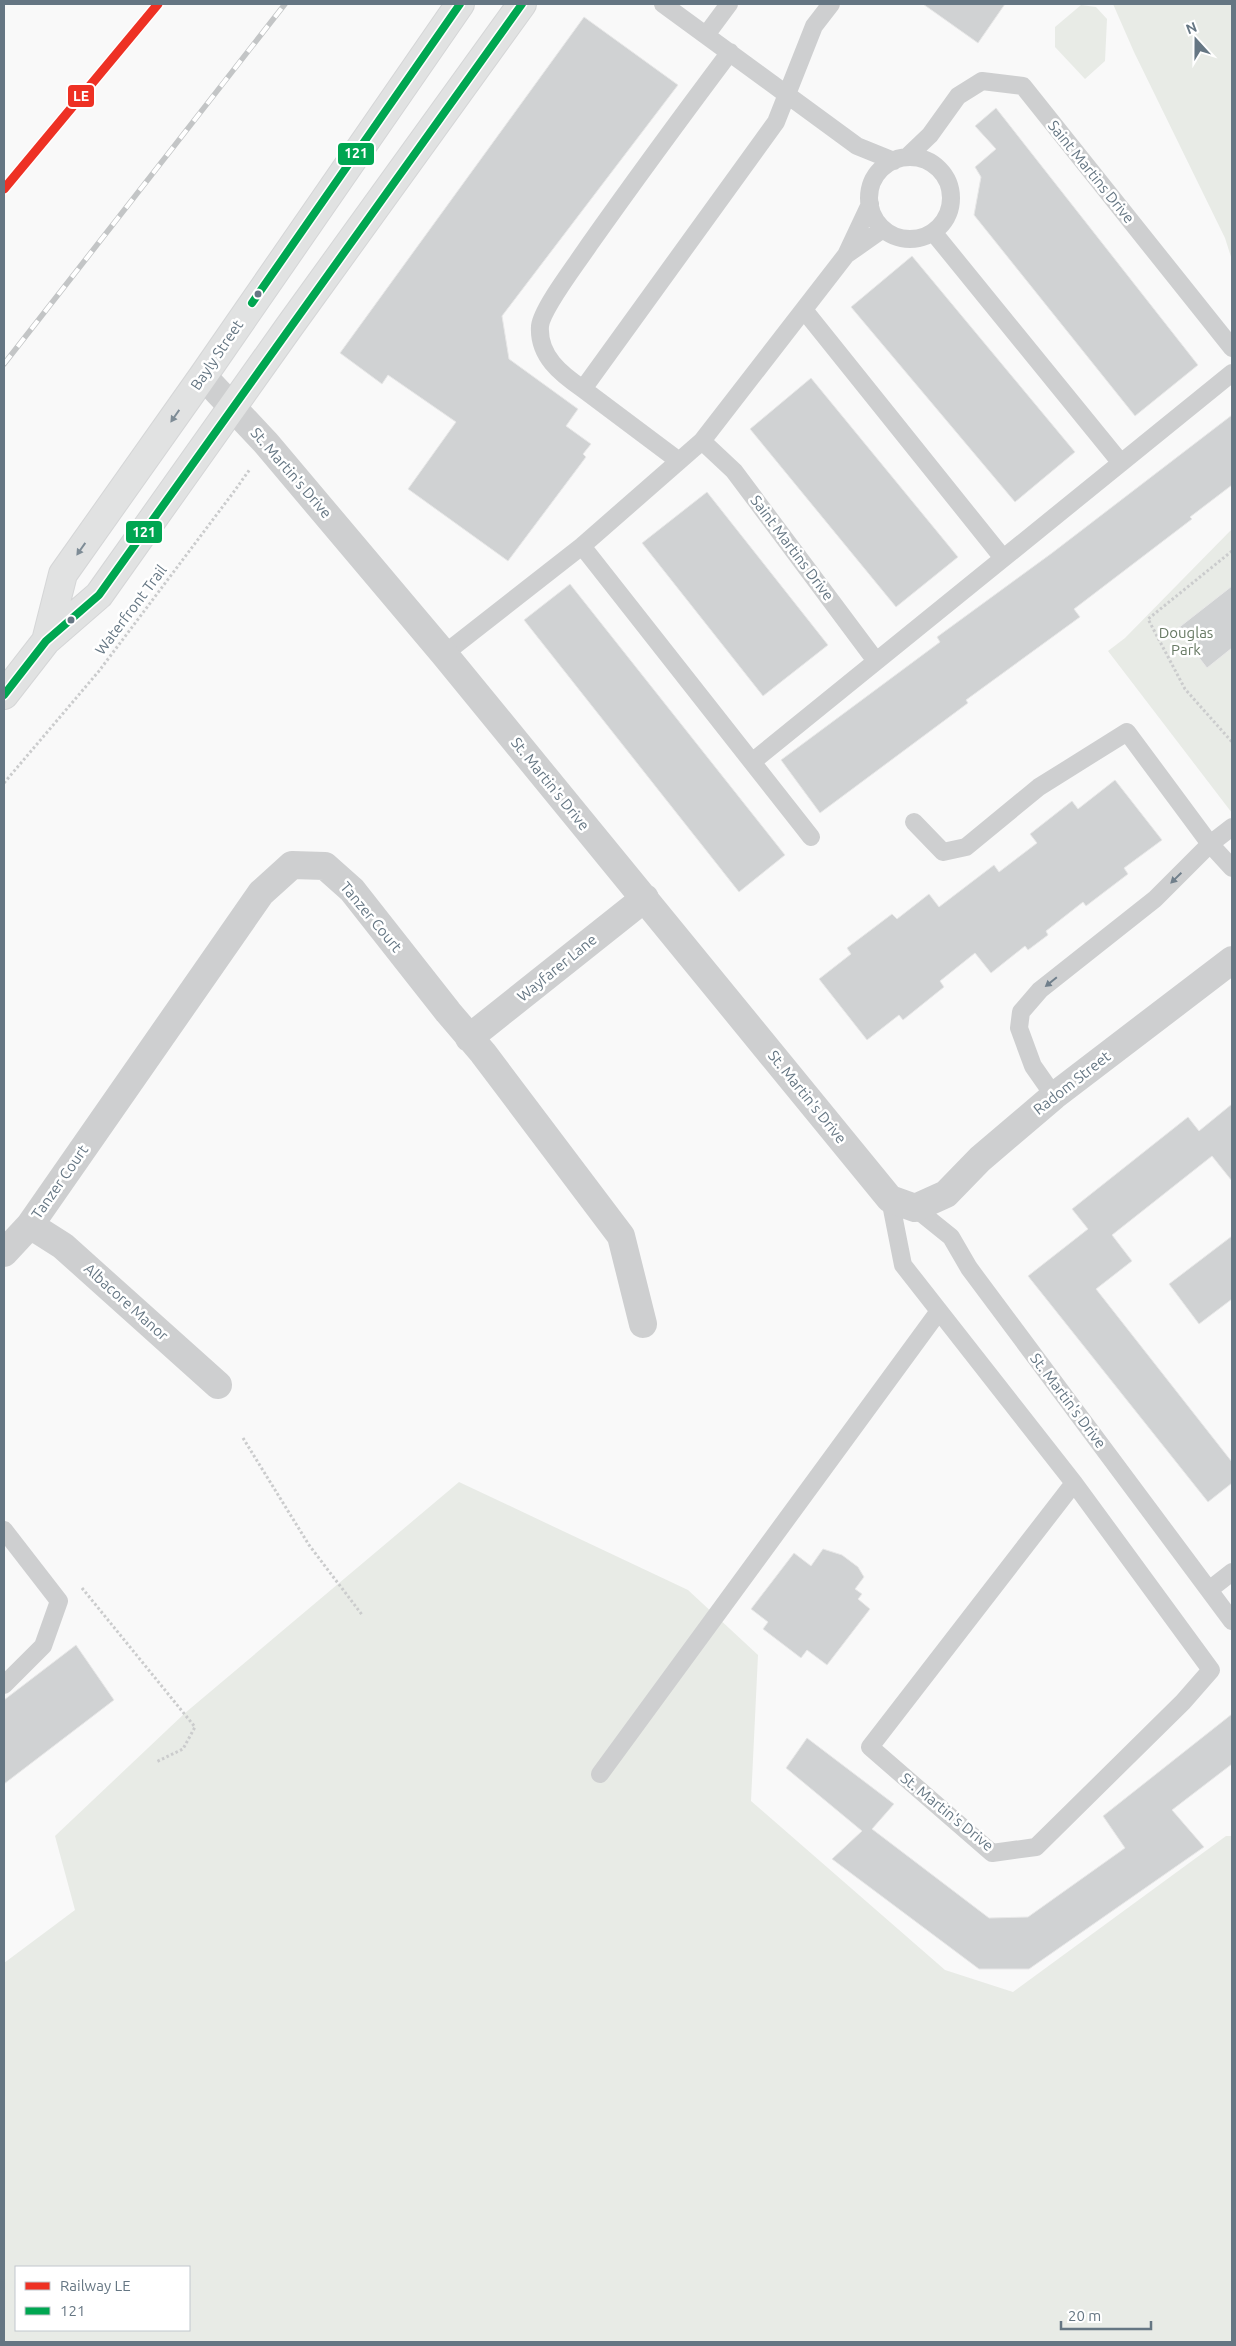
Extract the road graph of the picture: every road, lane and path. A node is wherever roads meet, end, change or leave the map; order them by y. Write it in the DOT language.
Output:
graph roads {
  1 [pos="460,4"];
  2 [pos="522,4"];
  3 [pos="663,4"];
  4 [pos="729,4"];
  5 [pos="831,4"];
  6 [pos="706,35"];
  7 [pos="730,52"];
  8 [pos="787,94"];
  9 [pos="930,134"];
  10 [pos="857,146"];
  11 [pos="901,159"];
  12 [pos="932,163"];
  13 [pos="875,177"];
  14 [pos="870,204"];
  15 [pos="883,229"];
  16 [pos="933,232"];
  17 [pos="846,255"];
  18 [pos="804,310"];
  19 [pos="1232,348"];
  20 [pos="1232,372"];
  21 [pos="203,376"];
  22 [pos="583,389"];
  23 [pos="232,406"];
  24 [pos="702,441"];
  25 [pos="266,443"];
  26 [pos="679,461"];
  27 [pos="1121,463"];
  28 [pos="582,546"];
  29 [pos="1232,550"];
  30 [pos="1003,558"];
  31 [pos="46,641"];
  32 [pos="444,654"];
  33 [pos="876,662"];
  34 [pos="4,695"];
  35 [pos="1232,742"];
  36 [pos="752,762"];
  37 [pos="4,784"];
  38 [pos="914,822"];
  39 [pos="1232,828"];
  40 [pos="811,837"];
  41 [pos="1210,844"];
  42 [pos="1232,868"];
  43 [pos="644,898"];
  44 [pos="1232,960"];
  45 [pos="469,1038"];
  46 [pos="1054,1096"];
  47 [pos="902,1203"];
  48 [pos="30,1225"];
  49 [pos="4,1253"];
  50 [pos="939,1311"];
  51 [pos="643,1324"];
  52 [pos="218,1385"];
  53 [pos="243,1438"];
  54 [pos="1074,1483"];
  55 [pos="4,1530"];
  56 [pos="1232,1572"];
  57 [pos="82,1588"];
  58 [pos="1209,1590"];
  59 [pos="363,1616"];
  60 [pos="1232,1621"];
  61 [pos="4,1685"];
  62 [pos="156,1762"];
  63 [pos="600,1774"];
  1 -- 21 [label="main road, Bayly Street"];
  2 -- 23 [label="main road, Bayly Street"];
  3 -- 6 [label="lane"];
  4 -- 6 [label="lane"];
  5 -- 8 [label="lane"];
  6 -- 7 [label="lane"];
  7 -- 8 [label="lane"];
  7 -- 22 [label="lane"];
  8 -- 10 [label="lane"];
  8 -- 22 [label="lane"];
  9 -- 11 [label="lane, Saint Martins Drive"];
  9 -- 12 [label="lane"];
  9 -- 19 [label="lane, Saint Martins Drive"];
  10 -- 11 [label="lane"];
  10 -- 13 [label="lane"];
  11 -- 12 [label="lane"];
  11 -- 13 [label="lane, Saint Martins Drive"];
  12 -- 16 [label="lane"];
  13 -- 14 [label="lane"];
  14 -- 15 [label="lane"];
  14 -- 17 [label="lane"];
  15 -- 16 [label="lane"];
  15 -- 17 [label="lane"];
  16 -- 27 [label="lane"];
  17 -- 18 [label="lane"];
  18 -- 24 [label="lane"];
  18 -- 30 [label="lane"];
  20 -- 27 [label="lane"];
  21 -- 23 [label="street, St. Martin's Drive"];
  21 -- 31 [label="main road, Bayly Street, one-way"];
  22 -- 26 [label="lane"];
  23 -- 25 [label="street, St. Martin's Drive"];
  23 -- 31 [label="main road, Bayly Street"];
  24 -- 26 [label="lane"];
  24 -- 33 [label="lane, Saint Martins Drive"];
  25 -- 32 [label="street, St. Martin's Drive"];
  25 -- 37 [label="path, Waterfront Trail"];
  26 -- 28 [label="lane"];
  27 -- 30 [label="lane"];
  28 -- 32 [label="lane"];
  28 -- 36 [label="lane"];
  29 -- 35 [label="path"];
  30 -- 33 [label="lane"];
  31 -- 34 [label="main road, Bayly Street"];
  32 -- 43 [label="street, St. Martin's Drive"];
  33 -- 36 [label="lane"];
  36 -- 40 [label="lane"];
  38 -- 41 [label="lane"];
  39 -- 41 [label="lane"];
  41 -- 42 [label="lane"];
  41 -- 46 [label="lane, one-way"];
  43 -- 45 [label="street, Wayfarer Lane"];
  43 -- 47 [label="street, St. Martin's Drive"];
  44 -- 46 [label="street, Radom Street"];
  45 -- 48 [label="street, Tanzer Court"];
  45 -- 51 [label="street, Tanzer Court"];
  46 -- 47 [label="street, Radom Street"];
  47 -- 50 [label="lane, St. Martin's Drive"];
  47 -- 58 [label="lane, St. Martin's Drive"];
  48 -- 49 [label="street, Tanzer Court"];
  48 -- 52 [label="street, Albacore Manor"];
  50 -- 54 [label="lane, St. Martin's Drive"];
  50 -- 63 [label="lane"];
  53 -- 59 [label="path"];
  54 -- 54 [label="lane, St. Martin's Drive"];
  55 -- 61 [label="lane"];
  56 -- 58 [label="lane"];
  57 -- 62 [label="path"];
  58 -- 60 [label="lane, St. Martin's Drive"];
}
